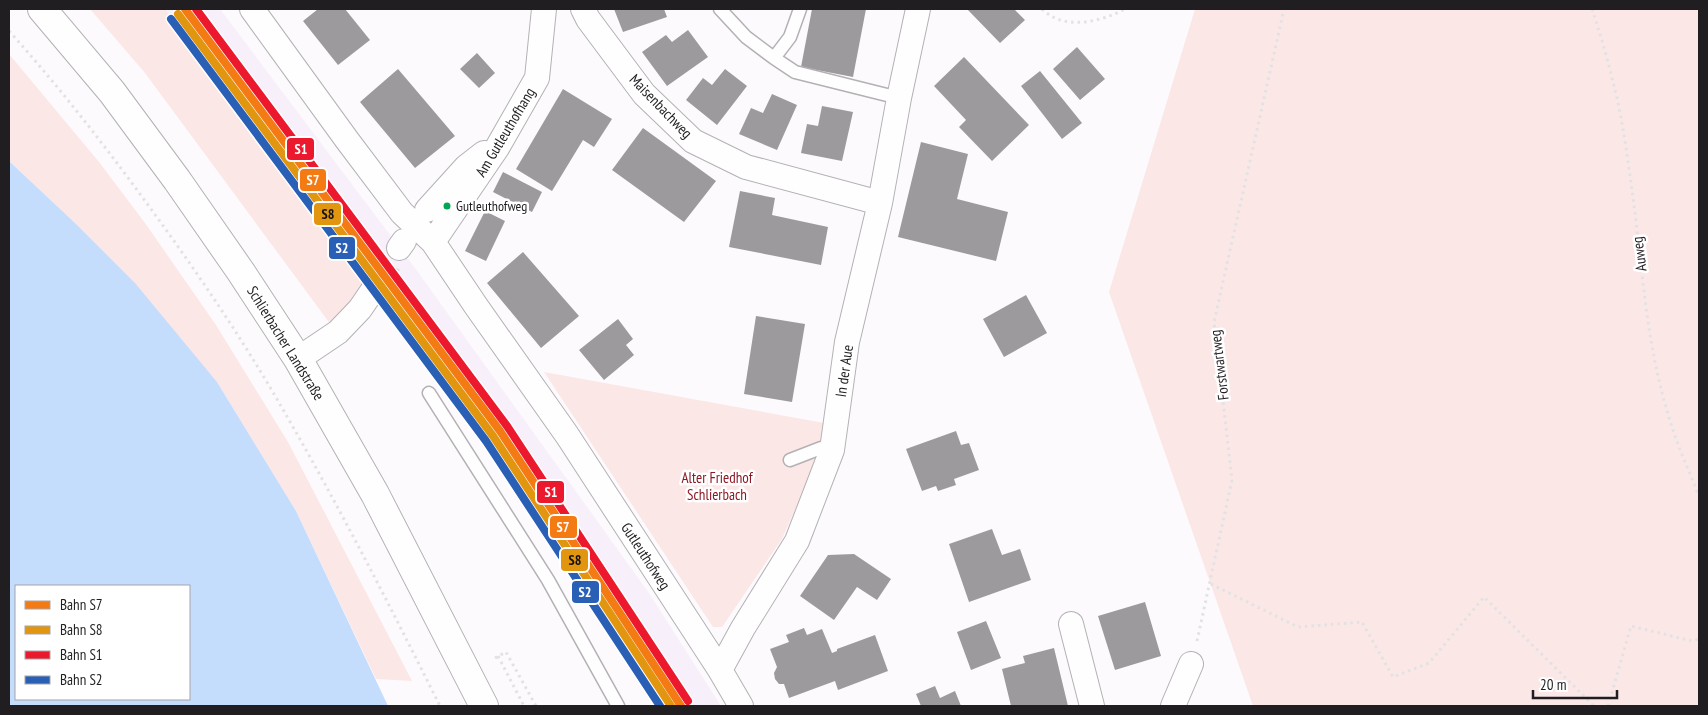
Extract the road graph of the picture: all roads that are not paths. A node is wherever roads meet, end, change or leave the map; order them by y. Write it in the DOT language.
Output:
graph roads {
  1 [pos="42,9"];
  2 [pos="252,9"];
  3 [pos="544,9"];
  4 [pos="583,9"];
  5 [pos="720,9"];
  6 [pos="800,9"];
  7 [pos="918,9"];
  8 [pos="774,58"];
  9 [pos="898,98"];
  10 [pos="497,148"];
  11 [pos="880,203"];
  12 [pos="427,210"];
  13 [pos="433,242"];
  14 [pos="377,284"];
  15 [pos="298,359"];
  16 [pos="429,393"];
  17 [pos="832,450"];
  18 [pos="790,460"];
  19 [pos="1071,624"];
  20 [pos="1191,664"];
  21 [pos="720,670"];
  22 [pos="484,706"];
  23 [pos="618,706"];
  24 [pos="742,706"];
  25 [pos="1092,706"];
  26 [pos="1173,706"];
  1 -- 15 [label="main road, Schlierbacher Landstraße"];
  2 -- 13 [label="street, Gutleuthofweg"];
  3 -- 10 [label="street, Am Gutleuthofhang"];
  4 -- 11 [label="street, Maisenbachweg"];
  5 -- 8 [label="lane"];
  6 -- 8 [label="lane"];
  7 -- 9 [label="street, In der Aue"];
  8 -- 9 [label="lane"];
  9 -- 11 [label="street, In der Aue"];
  10 -- 12 [label="street"];
  10 -- 13 [label="street, Am Gutleuthofhang"];
  11 -- 17 [label="street, In der Aue"];
  13 -- 21 [label="street, Gutleuthofweg"];
  14 -- 15 [label="street"];
  15 -- 22 [label="main road, Schlierbacher Landstraße"];
  16 -- 23 [label="lane"];
  17 -- 18 [label="lane"];
  17 -- 21 [label="street, In der Aue"];
  19 -- 25 [label="street"];
  20 -- 26 [label="street"];
  21 -- 24 [label="street"];
}
